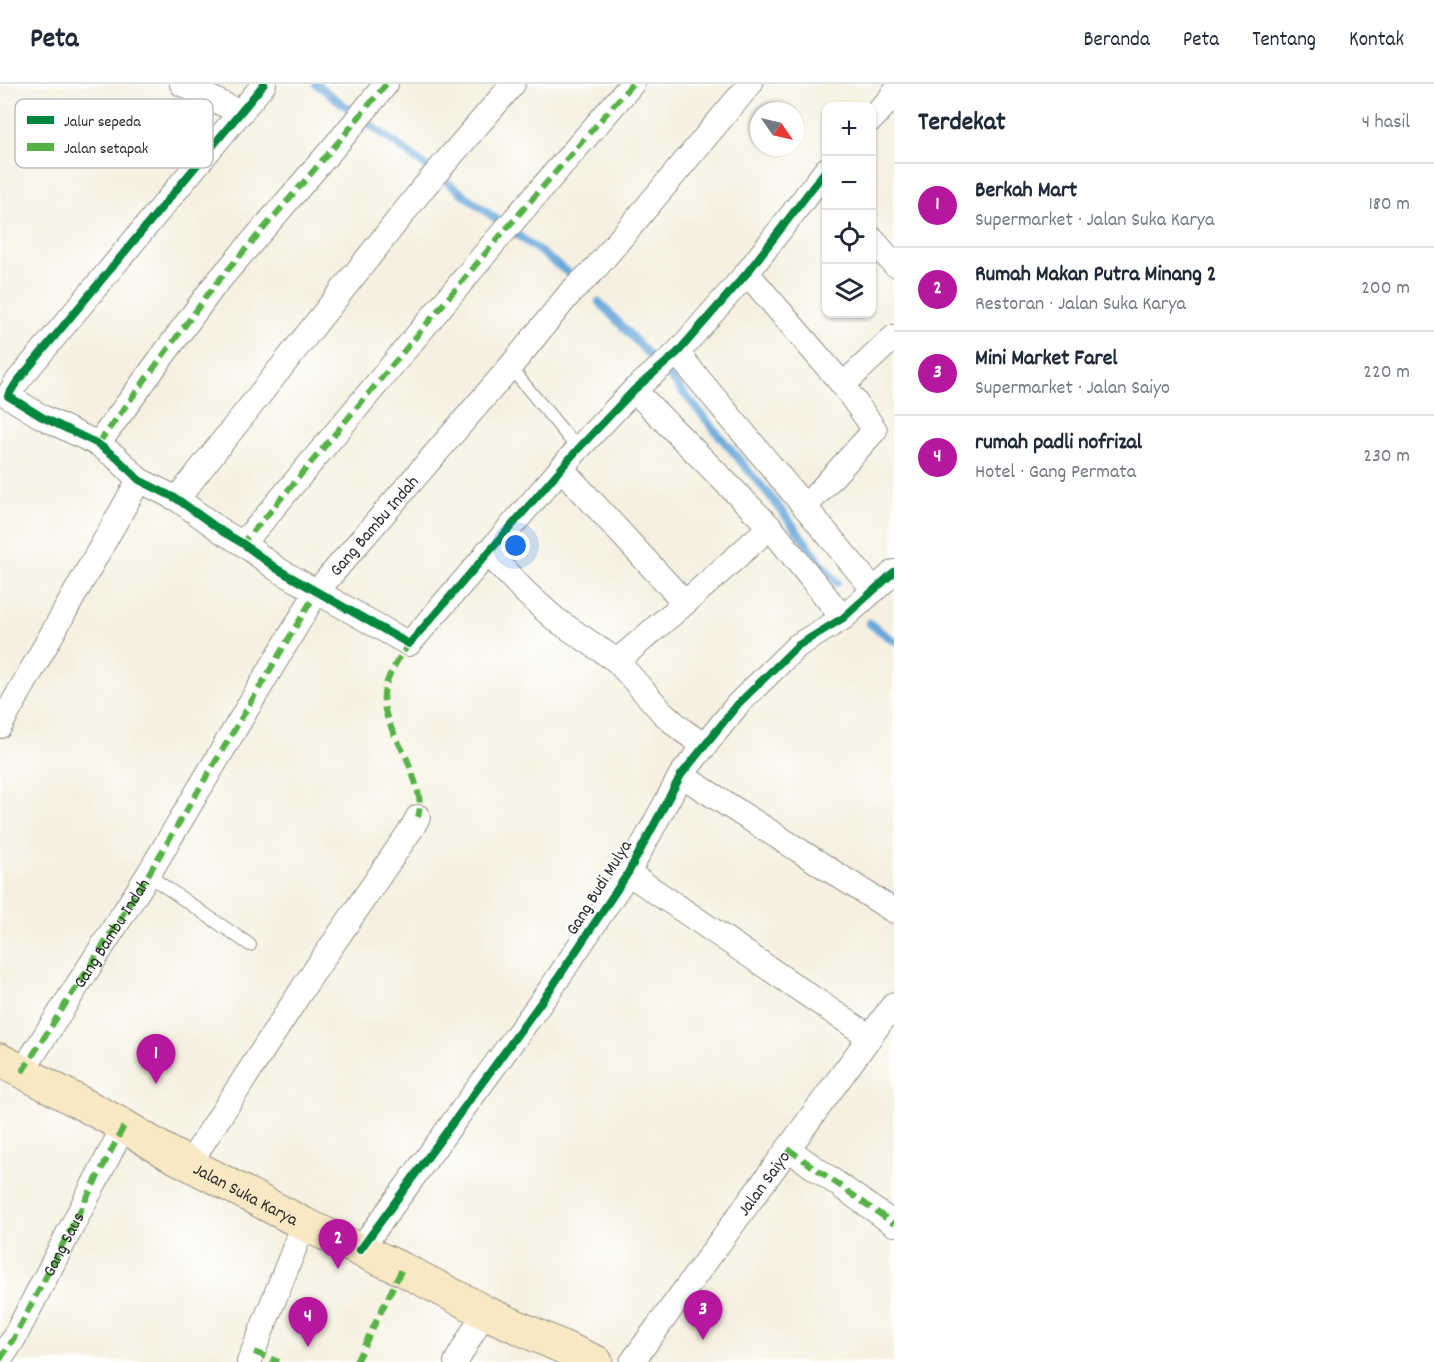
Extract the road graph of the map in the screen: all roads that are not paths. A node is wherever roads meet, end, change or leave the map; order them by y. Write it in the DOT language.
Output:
graph roads {
  1 [pos="182,84"];
  2 [pos="264,84"];
  3 [pos="513,84"];
  4 [pos="632,84"];
  5 [pos="750,84"];
  6 [pos="381,90"];
  7 [pos="893,98"];
  8 [pos="213,99"];
  9 [pos="213,99"];
  10 [pos="241,113"];
  11 [pos="876,115"];
  12 [pos="213,147"];
  13 [pos="195,168"];
  14 [pos="822,181"];
  15 [pos="876,244"];
  16 [pos="894,264"];
  17 [pos="747,273"];
  18 [pos="894,338"];
  19 [pos="510,367"];
  20 [pos="656,371"];
  21 [pos="843,385"];
  22 [pos="4,396"];
  23 [pos="885,427"];
  24 [pos="98,444"];
  25 [pos="578,449"];
  26 [pos="561,468"];
  27 [pos="139,480"];
  28 [pos="177,499"];
  29 [pos="805,507"];
  30 [pos="770,527"];
  31 [pos="242,543"];
  32 [pos="488,552"];
  33 [pos="894,572"];
  34 [pos="874,590"];
  35 [pos="317,591"];
  36 [pos="685,603"];
  37 [pos="843,618"];
  38 [pos="617,661"];
  39 [pos="0,726"];
  40 [pos="705,746"];
  41 [pos="681,775"];
  42 [pos="418,818"];
  43 [pos="628,873"];
  44 [pos="148,875"];
  45 [pos="894,910"];
  46 [pos="250,945"];
  47 [pos="894,1004"];
  48 [pos="870,1037"];
  49 [pos="11,1066"];
  50 [pos="124,1126"];
  51 [pos="788,1149"];
  52 [pos="189,1164"];
  53 [pos="304,1224"];
  54 [pos="894,1224"];
  55 [pos="360,1250"];
  56 [pos="484,1312"];
  57 [pos="0,1360"];
  58 [pos="249,1362"];
  59 [pos="456,1362"];
  60 [pos="596,1362"];
  61 [pos="632,1362"];
  1 -- 8 [label="street"];
  2 -- 10 [label="street"];
  3 -- 28 [label="street"];
  4 -- 31 [label="street"];
  5 -- 19 [label="street, Gang Bambu Indah"];
  6 -- 24 [label="street"];
  7 -- 11 [label="street"];
  9 -- 10 [label="street"];
  10 -- 12 [label="street"];
  13 -- 22 [label="street"];
  14 -- 17 [label="street"];
  15 -- 16 [label="street"];
  17 -- 20 [label="street"];
  17 -- 21 [label="street"];
  18 -- 21 [label="street"];
  19 -- 25 [label="lane"];
  19 -- 35 [label="street, Gang Bambu Indah"];
  20 -- 25 [label="street"];
  20 -- 29 [label="street"];
  20 -- 30 [label="street"];
  21 -- 23 [label="street"];
  22 -- 24 [label="street"];
  23 -- 29 [label="street"];
  24 -- 27 [label="street"];
  25 -- 26 [label="street"];
  26 -- 32 [label="street"];
  26 -- 36 [label="street"];
  27 -- 28 [label="street"];
  27 -- 39 [label="street"];
  28 -- 31 [label="street"];
  29 -- 34 [label="street"];
  30 -- 36 [label="street"];
  30 -- 37 [label="street"];
  31 -- 35 [label="street"];
  32 -- 35 [label="street"];
  32 -- 38 [label="street"];
  33 -- 34 [label="street, Gang Budi Mulya"];
  34 -- 37 [label="street, Gang Budi Mulya"];
  35 -- 44 [label="street, Gang Bambu Indah"];
  36 -- 38 [label="street"];
  37 -- 40 [label="street, Gang Budi Mulya"];
  38 -- 40 [label="street"];
  40 -- 41 [label="street, Gang Budi Mulya"];
  41 -- 43 [label="street, Gang Budi Mulya"];
  41 -- 45 [label="street"];
  42 -- 52 [label="street"];
  43 -- 48 [label="street"];
  43 -- 55 [label="street, Gang Budi Mulya"];
  44 -- 46 [label="lane"];
  44 -- 49 [label="street, Gang Bambu Indah"];
  47 -- 48 [label="street, Jalan Saiyo"];
  48 -- 51 [label="street, Jalan Saiyo"];
  49 -- 50 [label="main road, Jalan Suka Karya"];
  50 -- 52 [label="main road, Jalan Suka Karya"];
  50 -- 57 [label="street, Gang Saus"];
  51 -- 54 [label="street"];
  51 -- 61 [label="street, Jalan Saiyo"];
  52 -- 53 [label="main road, Jalan Suka Karya"];
  53 -- 55 [label="main road, Jalan Suka Karya"];
  53 -- 58 [label="street"];
  55 -- 56 [label="main road, Jalan Suka Karya"];
  56 -- 59 [label="street"];
  56 -- 60 [label="main road, Jalan Suka Karya"];
}
